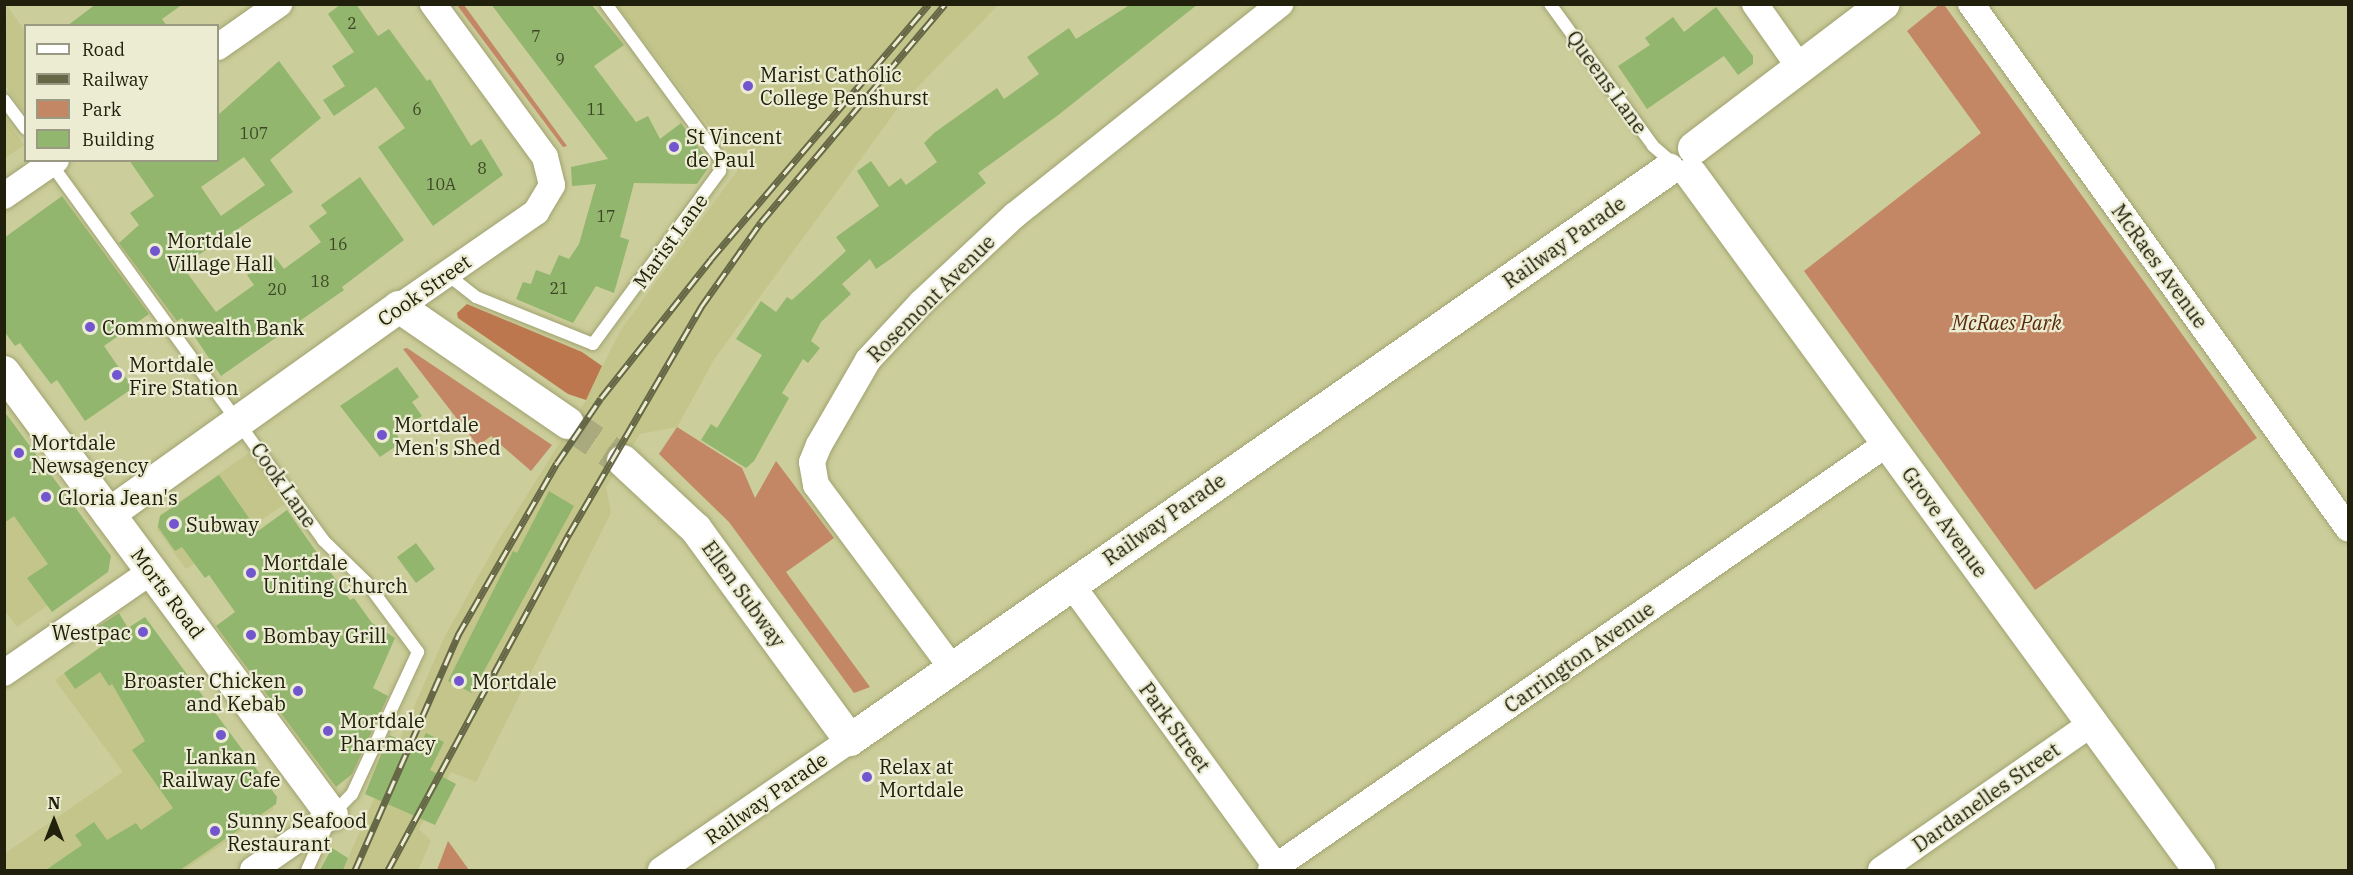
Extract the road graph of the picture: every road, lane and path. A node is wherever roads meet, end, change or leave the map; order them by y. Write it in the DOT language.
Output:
graph roads {
  1 [pos="279,4"];
  2 [pos="433,4"];
  3 [pos="606,4"];
  4 [pos="1280,4"];
  5 [pos="1550,4"];
  6 [pos="1755,4"];
  7 [pos="1884,4"];
  8 [pos="1971,4"];
  9 [pos="219,47"];
  10 [pos="1800,68"];
  11 [pos="4,100"];
  12 [pos="24,126"];
  13 [pos="52,162"];
  14 [pos="1680,162"];
  15 [pos="4,196"];
  16 [pos="448,275"];
  17 [pos="399,307"];
  18 [pos="4,372"];
  19 [pos="239,422"];
  20 [pos="568,423"];
  21 [pos="1888,443"];
  22 [pos="623,461"];
  23 [pos="109,514"];
  24 [pos="2349,528"];
  25 [pos="152,571"];
  26 [pos="1071,584"];
  27 [pos="952,668"];
  28 [pos="4,673"];
  29 [pos="2091,724"];
  30 [pos="850,740"];
  31 [pos="332,815"];
  32 [pos="1275,869"];
  33 [pos="253,870"];
  34 [pos="307,870"];
  35 [pos="661,870"];
  36 [pos="1881,870"];
  37 [pos="2199,870"];
  1 -- 9 [label="street"];
  2 -- 16 [label="street, Cook Street"];
  3 -- 16 [label="lane, Marist Lane"];
  4 -- 27 [label="street, Rosemont Avenue"];
  5 -- 14 [label="lane, Queens Lane"];
  6 -- 10 [label="street"];
  7 -- 10 [label="street, Railway Parade"];
  8 -- 24 [label="street, McRaes Avenue"];
  10 -- 14 [label="street, Railway Parade"];
  11 -- 12 [label="lane"];
  13 -- 15 [label="street"];
  13 -- 19 [label="lane, Cook Lane"];
  14 -- 21 [label="street, Grove Avenue"];
  14 -- 26 [label="street, Railway Parade"];
  16 -- 17 [label="street, Cook Street"];
  17 -- 19 [label="street, Cook Street"];
  17 -- 20 [label="street"];
  18 -- 23 [label="street, Morts Road"];
  19 -- 23 [label="street, Cook Street"];
  19 -- 31 [label="lane, Cook Lane"];
  21 -- 29 [label="street, Grove Avenue"];
  21 -- 32 [label="street, Carrington Avenue"];
  22 -- 30 [label="street, Ellen Subway"];
  23 -- 25 [label="street, Morts Road"];
  25 -- 28 [label="street"];
  25 -- 31 [label="street, Morts Road"];
  26 -- 27 [label="street, Railway Parade"];
  26 -- 32 [label="street, Park Street"];
  27 -- 30 [label="street, Railway Parade"];
  29 -- 36 [label="street, Dardanelles Street"];
  29 -- 37 [label="street, Grove Avenue"];
  30 -- 35 [label="street, Railway Parade"];
  31 -- 33 [label="street"];
  31 -- 34 [label="lane"];
}
